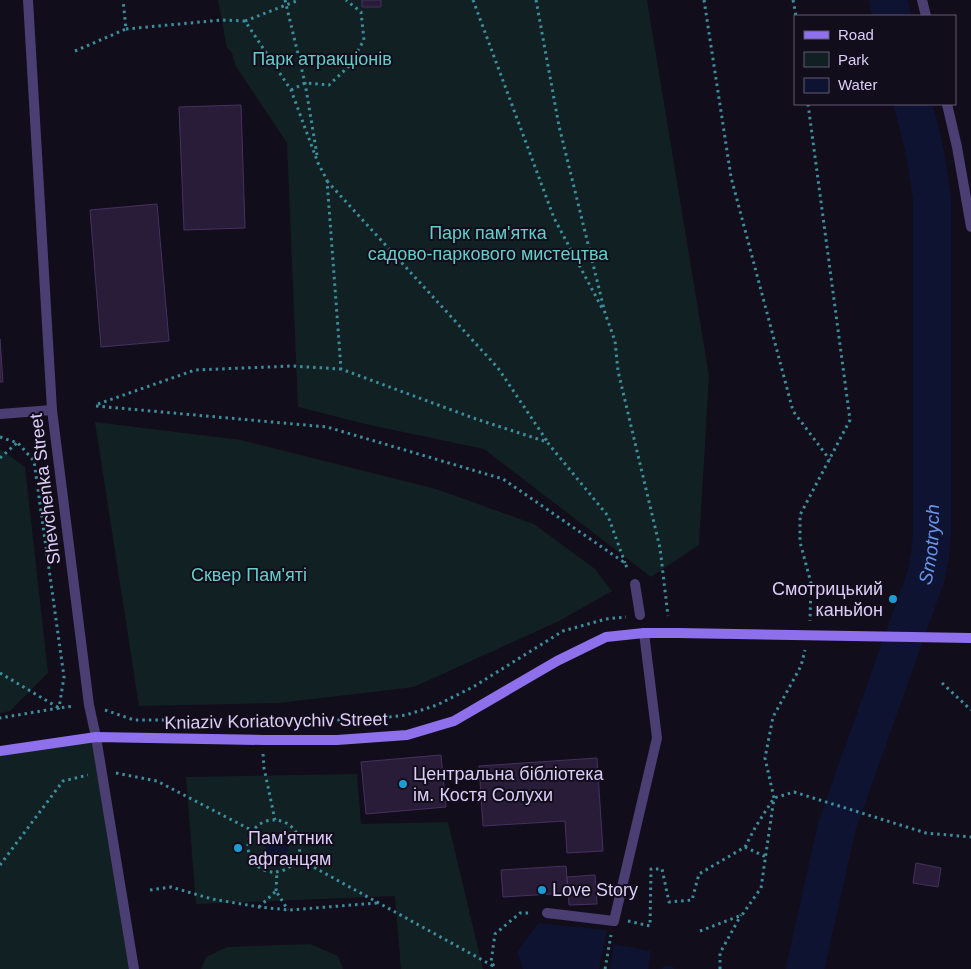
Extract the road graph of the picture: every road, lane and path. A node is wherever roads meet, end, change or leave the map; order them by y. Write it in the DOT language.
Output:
graph roads {
  1 [pos="28,0"];
  2 [pos="123,0"];
  3 [pos="298,0"];
  4 [pos="346,0"];
  5 [pos="473,0"];
  6 [pos="536,0"];
  7 [pos="704,0"];
  8 [pos="794,0"];
  9 [pos="922,0"];
  10 [pos="285,2"];
  11 [pos="796,15"];
  12 [pos="926,15"];
  13 [pos="245,21"];
  14 [pos="126,29"];
  15 [pos="75,51"];
  16 [pos="305,83"];
  17 [pos="292,90"];
  18 [pos="808,105"];
  19 [pos="946,105"];
  20 [pos="318,163"];
  21 [pos="326,180"];
  22 [pos="971,226"];
  23 [pos="605,312"];
  24 [pos="341,369"];
  25 [pos="52,410"];
  26 [pos="0,414"];
  27 [pos="0,437"];
  28 [pos="547,442"];
  29 [pos="18,443"];
  30 [pos="0,458"];
  31 [pos="830,460"];
  32 [pos="625,564"];
  33 [pos="635,584"];
  34 [pos="640,615"];
  35 [pos="668,616"];
  36 [pos="810,622"];
  37 [pos="644,634"];
  38 [pos="971,638"];
  39 [pos="806,649"];
  40 [pos="0,673"];
  41 [pos="942,683"];
  42 [pos="89,705"];
  43 [pos="59,708"];
  44 [pos="971,710"];
  45 [pos="0,718"];
  46 [pos="96,737"];
  47 [pos="263,740"];
  48 [pos="0,751"];
  49 [pos="102,771"];
  50 [pos="774,798"];
  51 [pos="275,820"];
  52 [pos="253,831"];
  53 [pos="971,837"];
  54 [pos="745,848"];
  55 [pos="766,857"];
  56 [pos="297,858"];
  57 [pos="0,865"];
  58 [pos="277,872"];
  59 [pos="150,890"];
  60 [pos="276,891"];
  61 [pos="378,903"];
  62 [pos="259,908"];
  63 [pos="289,910"];
  64 [pos="547,913"];
  65 [pos="742,915"];
  66 [pos="614,921"];
  67 [pos="700,932"];
  68 [pos="495,968"];
  69 [pos="134,969"];
  70 [pos="604,969"];
  71 [pos="720,969"];
  1 -- 25 [label="street, Shevchenka Street"];
  2 -- 14 [label="path"];
  3 -- 10 [label="path"];
  4 -- 16 [label="path"];
  5 -- 23 [label="path"];
  6 -- 23 [label="path"];
  7 -- 31 [label="path"];
  8 -- 11 [label="path"];
  9 -- 12 [label="street"];
  10 -- 13 [label="path"];
  10 -- 16 [label="path"];
  13 -- 14 [label="path"];
  13 -- 17 [label="path"];
  14 -- 15 [label="path"];
  16 -- 17 [label="path"];
  16 -- 20 [label="path"];
  17 -- 20 [label="path"];
  18 -- 31 [label="path"];
  19 -- 22 [label="street"];
  20 -- 21 [label="path"];
  21 -- 24 [label="path"];
  21 -- 28 [label="path"];
  23 -- 35 [label="path"];
  24 -- 28 [label="path"];
  24 -- 32 [label="path"];
  25 -- 26 [label="street"];
  25 -- 42 [label="street, Shevchenka Street"];
  27 -- 29 [label="path"];
  28 -- 32 [label="path"];
  29 -- 30 [label="path"];
  29 -- 43 [label="path"];
  31 -- 36 [label="path"];
  32 -- 33 [label="path"];
  33 -- 34 [label="street"];
  34 -- 42 [label="path"];
  37 -- 38 [label="main road, Kniaziv Koriatovychiv Street"];
  37 -- 47 [label="main road, Kniaziv Koriatovychiv Street"];
  37 -- 66 [label="street"];
  39 -- 50 [label="path"];
  40 -- 43 [label="path"];
  41 -- 44 [label="path"];
  42 -- 43 [label="path"];
  42 -- 46 [label="street, Shevchenka Street"];
  43 -- 45 [label="path"];
  46 -- 47 [label="main road, Kniaziv Koriatovychiv Street"];
  46 -- 48 [label="main road, Kniaziv Koriatovychiv Street"];
  46 -- 49 [label="street, Shevchenka Street"];
  47 -- 51 [label="path"];
  49 -- 52 [label="path"];
  49 -- 57 [label="path"];
  49 -- 69 [label="street, Shevchenka Street"];
  50 -- 53 [label="path"];
  50 -- 54 [label="path"];
  50 -- 55 [label="path"];
  51 -- 52 [label="path"];
  51 -- 56 [label="path"];
  52 -- 58 [label="path"];
  54 -- 55 [label="path"];
  54 -- 66 [label="path"];
  55 -- 65 [label="path"];
  56 -- 58 [label="path"];
  56 -- 61 [label="path"];
  58 -- 60 [label="path"];
  59 -- 62 [label="path"];
  60 -- 62 [label="path"];
  60 -- 63 [label="path"];
  61 -- 63 [label="path"];
  61 -- 68 [label="path"];
  62 -- 63 [label="path"];
  64 -- 66 [label="street"];
  64 -- 68 [label="path"];
  65 -- 67 [label="path"];
  65 -- 71 [label="path"];
  66 -- 70 [label="path"];
}
